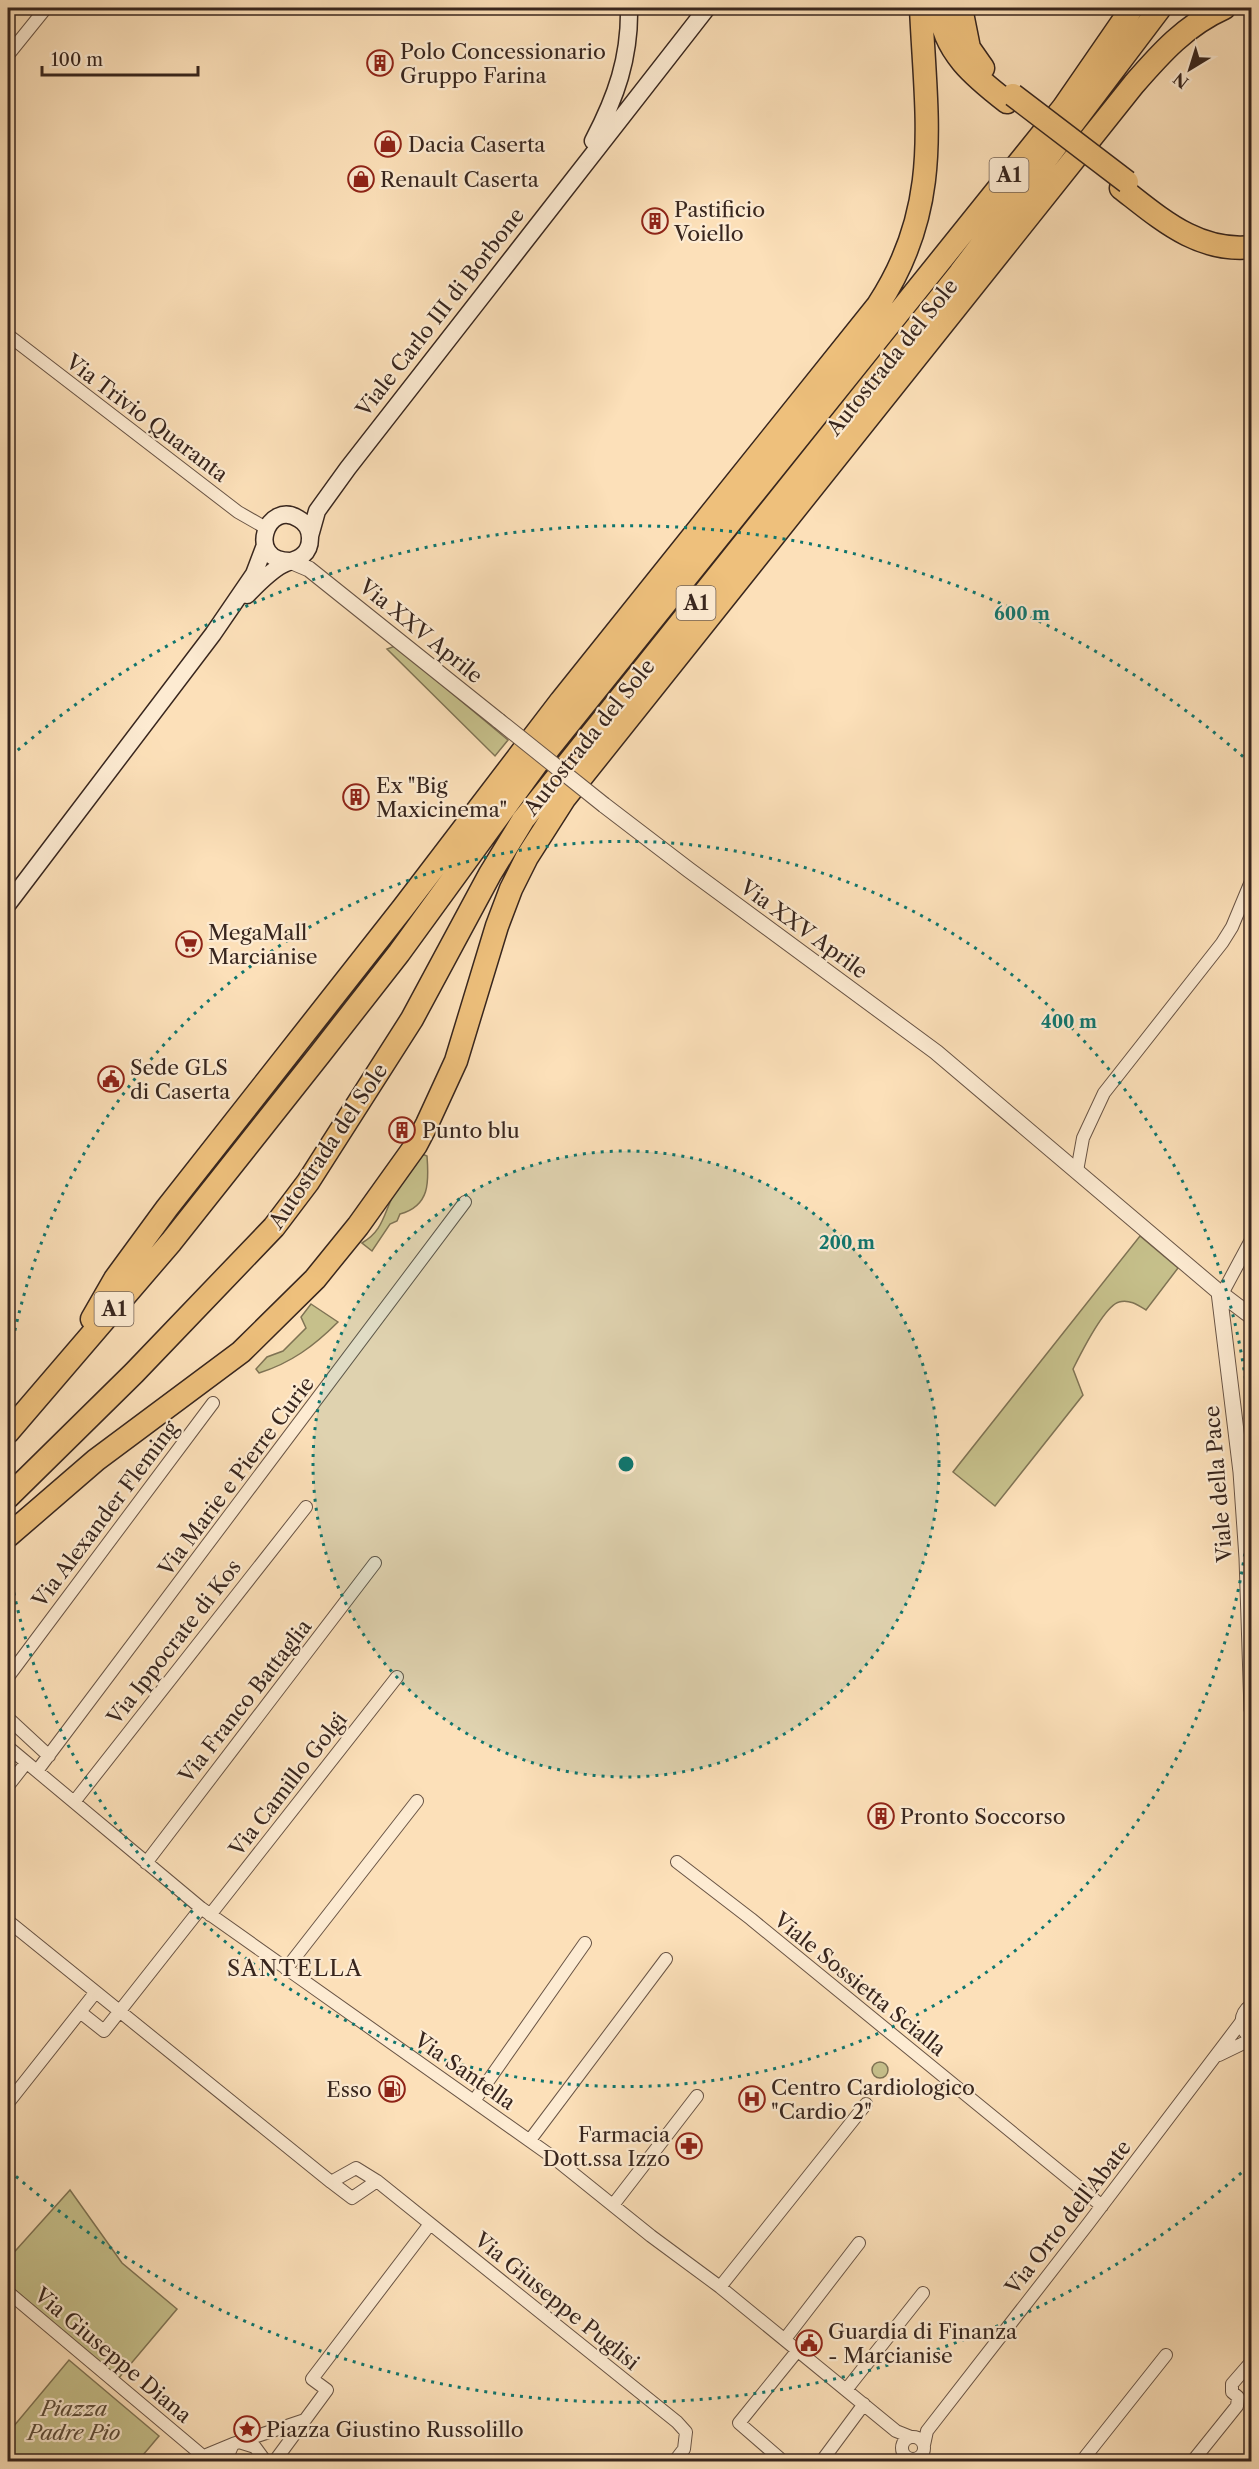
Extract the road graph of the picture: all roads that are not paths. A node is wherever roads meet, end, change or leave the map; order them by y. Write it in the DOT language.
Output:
graph roads {
  1 [pos="46,8"];
  2 [pos="629,8"];
  3 [pos="707,8"];
  4 [pos="921,8"];
  5 [pos="940,8"];
  6 [pos="961,8"];
  7 [pos="1132,8"];
  8 [pos="1160,8"];
  9 [pos="1224,8"];
  10 [pos="8,55"];
  11 [pos="1010,98"];
  12 [pos="568,185"];
  13 [pos="1124,185"];
  14 [pos="1251,237"];
  15 [pos="1251,247"];
  16 [pos="8,335"];
  17 [pos="348,468"];
  18 [pos="288,515"];
  19 [pos="266,537"];
  20 [pos="310,540"];
  21 [pos="290,561"];
  22 [pos="325,581"];
  23 [pos="213,634"];
  24 [pos="1251,879"];
  25 [pos="8,904"];
  26 [pos="1077,1172"];
  27 [pos="465,1202"];
  28 [pos="1251,1238"];
  29 [pos="1220,1293"];
  30 [pos="1251,1317"];
  31 [pos="65,1364"];
  32 [pos="213,1403"];
  33 [pos="8,1432"];
  34 [pos="8,1497"];
  35 [pos="306,1507"];
  36 [pos="8,1536"];
  37 [pos="375,1563"];
  38 [pos="8,1677"];
  39 [pos="397,1677"];
  40 [pos="1251,1710"];
  41 [pos="8,1718"];
  42 [pos="8,1747"];
  43 [pos="49,1756"];
  44 [pos="26,1763"];
  45 [pos="37,1771"];
  46 [pos="8,1786"];
  47 [pos="417,1801"];
  48 [pos="74,1802"];
  49 [pos="677,1862"];
  50 [pos="146,1863"];
  51 [pos="206,1912"];
  52 [pos="8,1922"];
  53 [pos="585,1943"];
  54 [pos="666,1959"];
  55 [pos="286,1969"];
  56 [pos="95,1994"];
  57 [pos="1251,2006"];
  58 [pos="80,2012"];
  59 [pos="118,2013"];
  60 [pos="1242,2021"];
  61 [pos="1251,2038"];
  62 [pos="1218,2056"];
  63 [pos="697,2096"];
  64 [pos="474,2101"];
  65 [pos="8,2103"];
  66 [pos="866,2104"];
  67 [pos="530,2140"];
  68 [pos="377,2181"];
  69 [pos="331,2182"];
  70 [pos="613,2205"];
  71 [pos="1102,2206"];
  72 [pos="430,2224"];
  73 [pos="859,2243"];
  74 [pos="720,2287"];
  75 [pos="8,2292"];
  76 [pos="922,2293"];
  77 [pos="785,2339"];
  78 [pos="798,2350"];
  79 [pos="1166,2355"];
  80 [pos="1251,2361"];
  81 [pos="846,2390"];
  82 [pos="864,2404"];
  83 [pos="305,2420"];
  84 [pos="236,2443"];
  85 [pos="915,2452"];
  86 [pos="207,2459"];
  87 [pos="225,2462"];
  88 [pos="266,2462"];
  89 [pos="273,2462"];
  90 [pos="674,2462"];
  91 [pos="784,2462"];
  92 [pos="820,2462"];
  93 [pos="1081,2462"];
  94 [pos="1192,2462"];
  1 -- 10 [label="street"];
  2 -- 12 [label="main road, Viale Carlo III di Borbone"];
  3 -- 12 [label="main road, Viale Carlo III di Borbone"];
  4 -- 31 [label="highway"];
  5 -- 11 [label="highway"];
  6 -- 11 [label="highway"];
  7 -- 31 [label="highway, Autostrada del Sole / A1"];
  8 -- 34 [label="highway, Autostrada del Sole / A1"];
  9 -- 36 [label="highway"];
  11 -- 13 [label="highway, bridge"];
  12 -- 17 [label="main road, Viale Carlo III di Borbone"];
  13 -- 14 [label="highway"];
  13 -- 15 [label="highway"];
  16 -- 19 [label="street, Via Trivio Quaranta"];
  17 -- 18 [label="main road, Viale Carlo III di Borbone"];
  17 -- 20 [label="main road, Viale Carlo III di Borbone"];
  18 -- 19 [label="main road, Viale Carlo III di Borbone"];
  18 -- 20 [label="main road"];
  19 -- 21 [label="main road"];
  19 -- 23 [label="main road, Viale Carlo III di Borbone"];
  20 -- 21 [label="main road, Viale Carlo III di Borbone"];
  20 -- 22 [label="street, Via XXV Aprile"];
  21 -- 22 [label="street, Via XXV Aprile"];
  21 -- 23 [label="main road, Viale Carlo III di Borbone"];
  22 -- 26 [label="street, Via XXV Aprile, bridge"];
  23 -- 25 [label="main road, Viale Carlo III di Borbone"];
  24 -- 26 [label="street"];
  26 -- 29 [label="street, Via XXV Aprile"];
  27 -- 43 [label="street, Via Marie e Pierre Curie"];
  28 -- 29 [label="street"];
  29 -- 30 [label="street, Via XXV Aprile"];
  29 -- 40 [label="street, Viale della Pace"];
  31 -- 33 [label="highway, Autostrada del Sole / A1"];
  32 -- 38 [label="street, Via Alexander Fleming"];
  35 -- 48 [label="street, Via Ippocrate di Kos"];
  37 -- 50 [label="street, Via Franco Battaglia"];
  39 -- 51 [label="street, Via Camillo Golgi"];
  41 -- 43 [label="street"];
  42 -- 44 [label="street, Via Santella"];
  43 -- 45 [label="street, Via Marie e Pierre Curie"];
  44 -- 45 [label="street, Via Santella"];
  44 -- 46 [label="street"];
  45 -- 48 [label="street, Via Santella"];
  47 -- 55 [label="street"];
  48 -- 50 [label="street, Via Santella"];
  49 -- 71 [label="street, Viale Sossietta Scialla"];
  50 -- 51 [label="street, Via Santella"];
  51 -- 55 [label="street, Via Santella"];
  51 -- 59 [label="street, Via Camillo Golgi"];
  52 -- 56 [label="street"];
  53 -- 64 [label="street"];
  54 -- 67 [label="street"];
  55 -- 64 [label="street, Via Santella"];
  56 -- 58 [label="street"];
  56 -- 59 [label="street"];
  57 -- 60 [label="street"];
  58 -- 59 [label="street, Via Camillo Golgi"];
  58 -- 65 [label="street"];
  59 -- 69 [label="street"];
  60 -- 61 [label="street"];
  60 -- 62 [label="street, Via Orto dell'Abate"];
  61 -- 62 [label="street"];
  62 -- 71 [label="street, Via Orto dell'Abate"];
  63 -- 70 [label="street"];
  64 -- 67 [label="street, Via Santella"];
  66 -- 74 [label="street"];
  67 -- 70 [label="street, Via Santella"];
  68 -- 69 [label="street, Via Giuseppe Puglisi"];
  68 -- 69 [label="street"];
  68 -- 72 [label="street, Via Giuseppe Puglisi"];
  70 -- 74 [label="street, Via Santella"];
  71 -- 85 [label="street, Via Orto dell'Abate"];
  72 -- 83 [label="street"];
  72 -- 90 [label="street, Via Giuseppe Puglisi"];
  73 -- 77 [label="street"];
  74 -- 77 [label="street, Via Santella"];
  75 -- 86 [label="street, Via Giuseppe Diana"];
  76 -- 81 [label="street"];
  77 -- 78 [label="street, Via Santella"];
  78 -- 81 [label="street, Via Santella"];
  78 -- 91 [label="street"];
  79 -- 93 [label="street"];
  80 -- 94 [label="street"];
  81 -- 82 [label="street, Via Santella"];
  82 -- 85 [label="street, Via Santella"];
  82 -- 92 [label="street"];
  83 -- 84 [label="street"];
  83 -- 89 [label="street"];
  84 -- 86 [label="street"];
  84 -- 87 [label="street"];
  84 -- 88 [label="street"];
}
